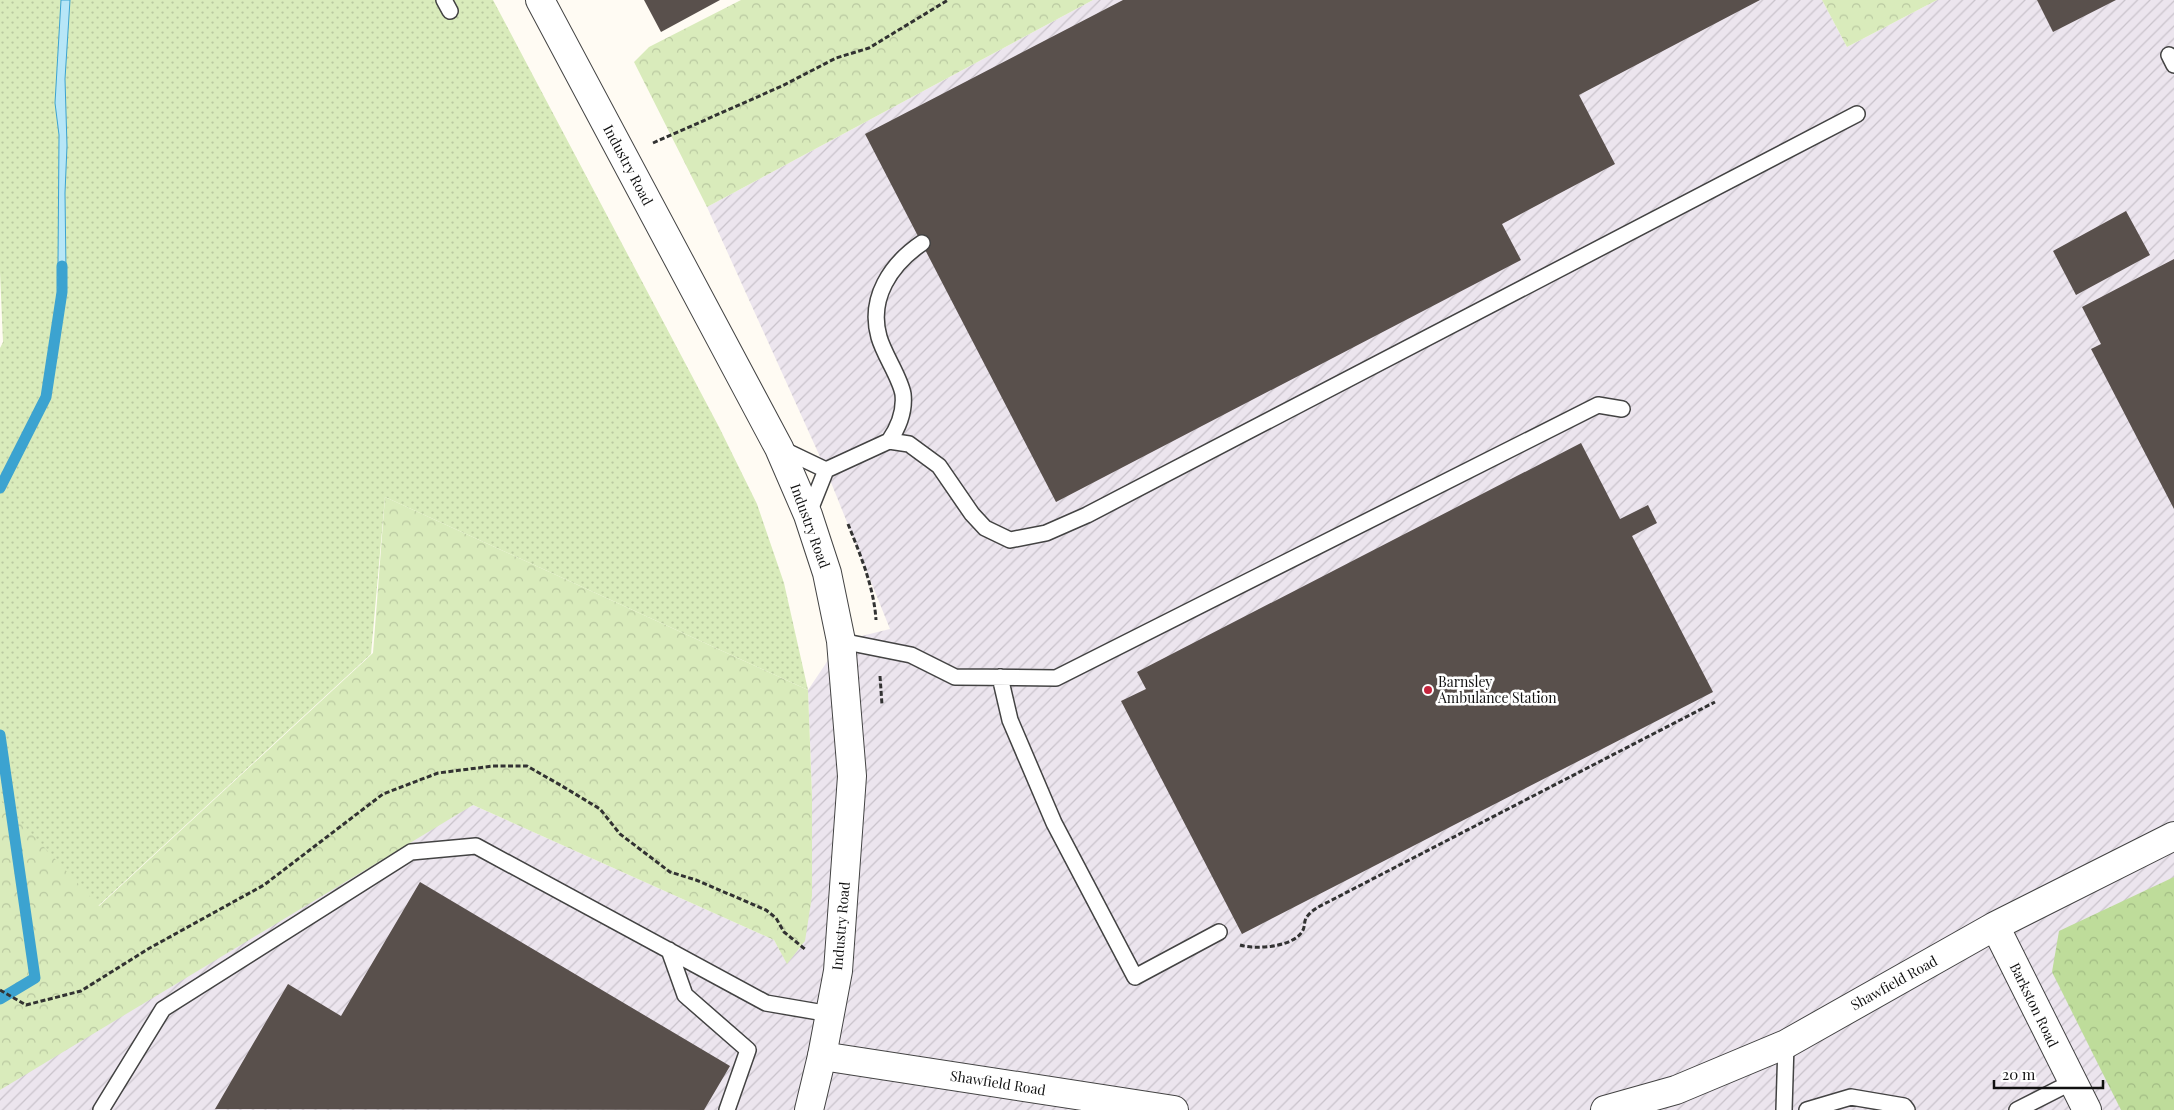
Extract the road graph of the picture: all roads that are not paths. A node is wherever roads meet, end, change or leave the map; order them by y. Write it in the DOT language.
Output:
graph roads {
  1 [pos="540,0"];
  2 [pos="1857,114"];
  3 [pos="922,243"];
  4 [pos="1622,409"];
  5 [pos="889,441"];
  6 [pos="779,448"];
  7 [pos="826,470"];
  8 [pos="808,515"];
  9 [pos="841,641"];
  10 [pos="1000,678"];
  11 [pos="2174,836"];
  12 [pos="1995,926"];
  13 [pos="1219,932"];
  14 [pos="668,950"];
  15 [pos="830,1014"];
  16 [pos="1786,1044"];
  17 [pos="822,1056"];
  18 [pos="2072,1082"];
  19 [pos="101,1110"];
  20 [pos="727,1110"];
  21 [pos="809,1110"];
  22 [pos="1174,1110"];
  23 [pos="1605,1110"];
  24 [pos="1784,1110"];
  25 [pos="1807,1110"];
  26 [pos="1907,1110"];
  27 [pos="2017,1110"];
  28 [pos="2087,1110"];
  1 -- 6 [label="street, Industry Road"];
  2 -- 5 [label="lane"];
  3 -- 5 [label="lane"];
  4 -- 10 [label="lane"];
  5 -- 7 [label="lane"];
  6 -- 7 [label="lane"];
  6 -- 8 [label="street, Industry Road"];
  7 -- 8 [label="lane"];
  8 -- 9 [label="street, Industry Road"];
  9 -- 10 [label="lane"];
  9 -- 15 [label="street, Industry Road"];
  10 -- 13 [label="lane"];
  11 -- 12 [label="street, Shawfield Road"];
  12 -- 16 [label="street, Shawfield Road"];
  12 -- 18 [label="street, Barkston Road"];
  14 -- 15 [label="lane"];
  14 -- 19 [label="lane"];
  14 -- 20 [label="lane"];
  15 -- 17 [label="street, Industry Road"];
  16 -- 23 [label="street, Shawfield Road"];
  16 -- 24 [label="lane"];
  17 -- 21 [label="street, Industry Road"];
  17 -- 22 [label="street, Shawfield Road"];
  18 -- 27 [label="lane"];
  18 -- 28 [label="street, Barkston Road"];
  25 -- 26 [label="lane"];
}
